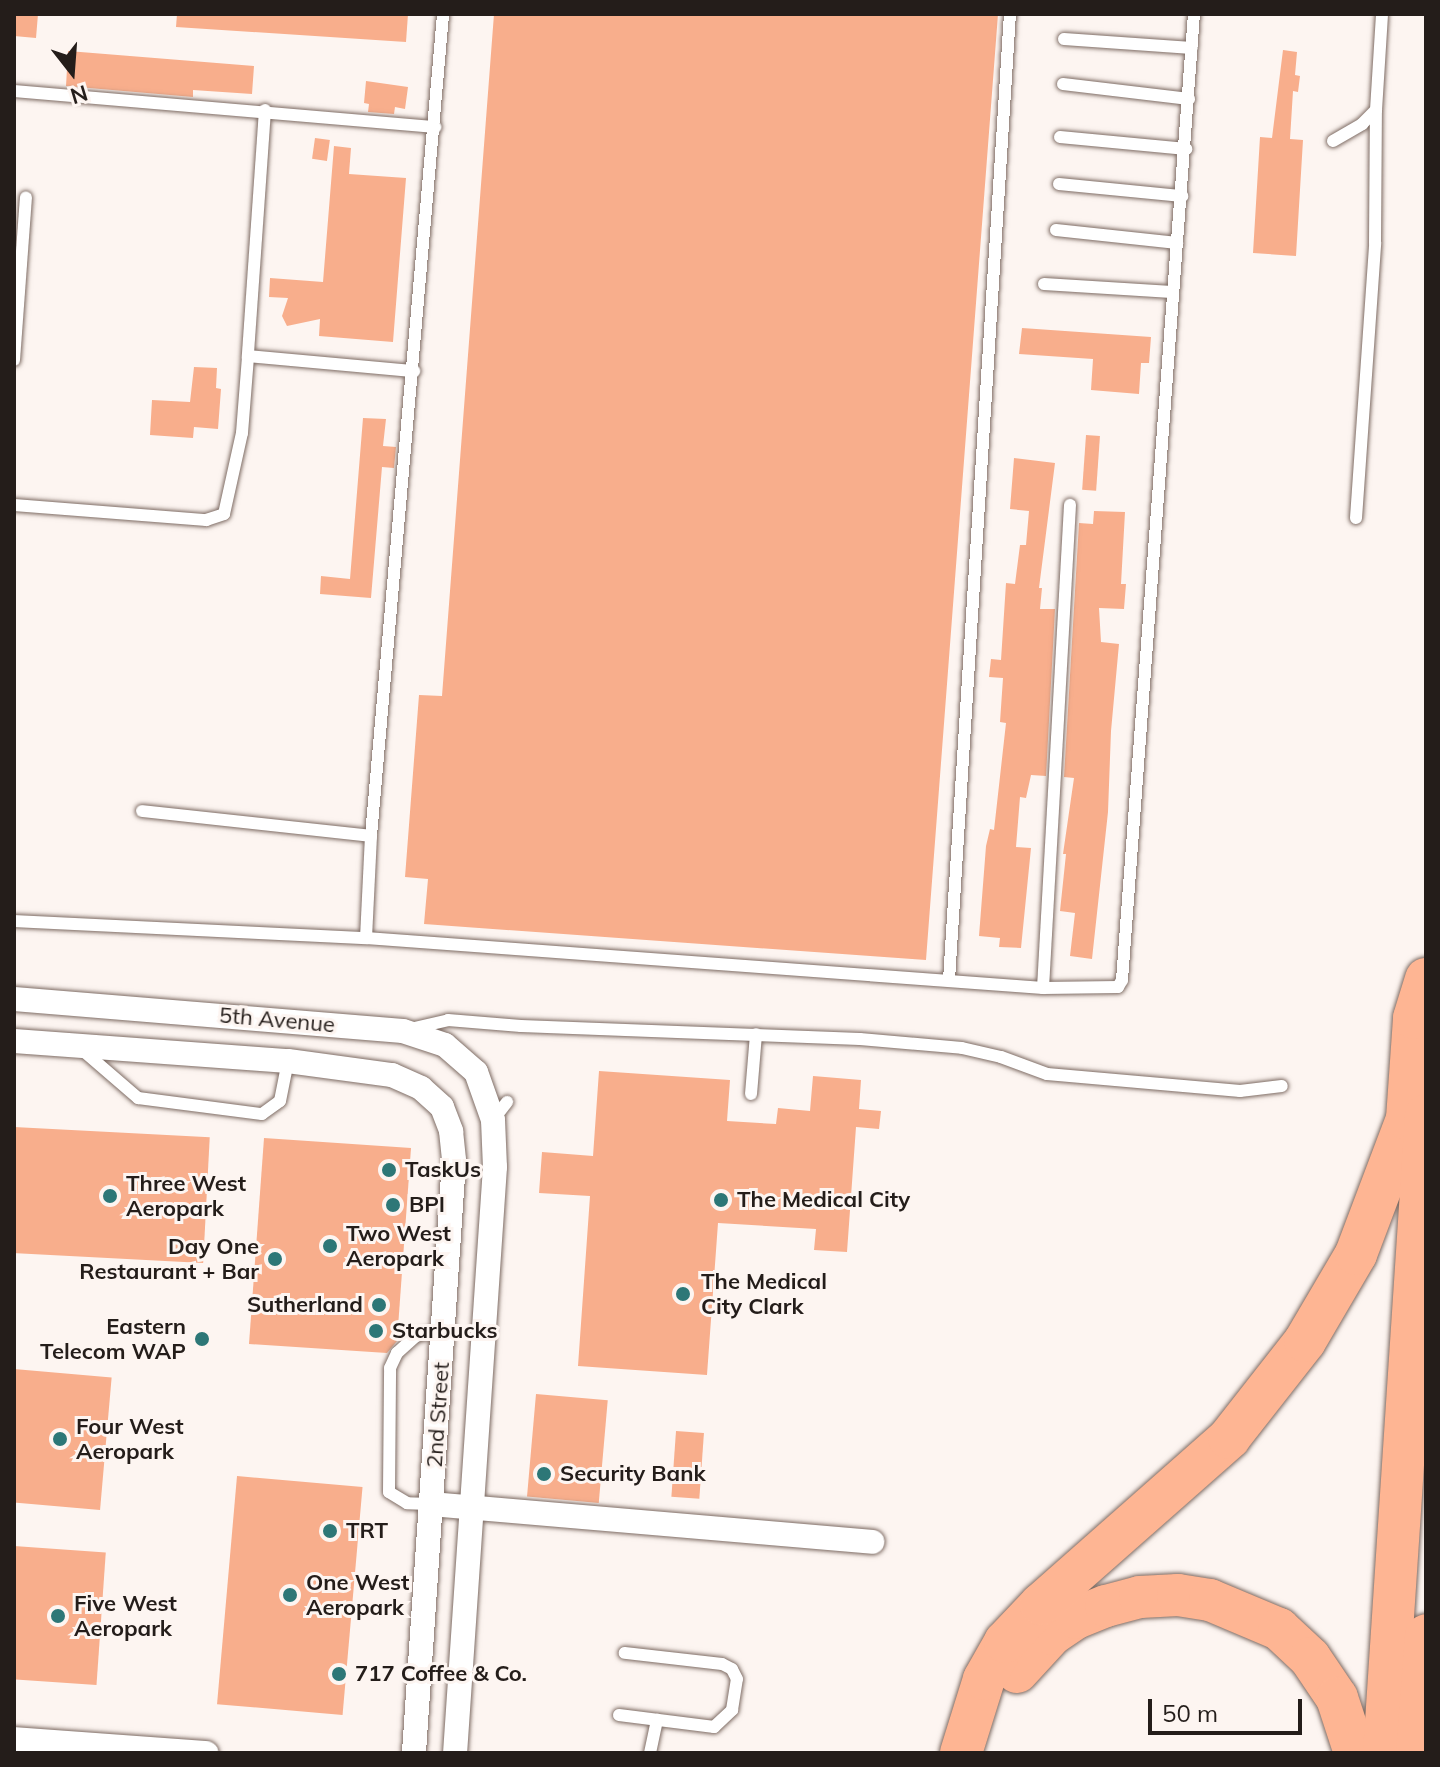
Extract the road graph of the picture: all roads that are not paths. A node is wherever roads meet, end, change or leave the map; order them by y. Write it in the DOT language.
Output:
graph roads {
  1 [pos="443,14"];
  2 [pos="1010,14"];
  3 [pos="1194,14"];
  4 [pos="1382,14"];
  5 [pos="1064,39"];
  6 [pos="1192,48"];
  7 [pos="1063,84"];
  8 [pos="14,91"];
  9 [pos="1189,99"];
  10 [pos="265,110"];
  11 [pos="1376,110"];
  12 [pos="435,127"];
  13 [pos="1060,137"];
  14 [pos="1333,141"];
  15 [pos="1186,149"];
  16 [pos="1059,184"];
  17 [pos="1182,196"];
  18 [pos="26,197"];
  19 [pos="1056,230"];
  20 [pos="1177,243"];
  21 [pos="1044,284"];
  22 [pos="1172,292"];
  23 [pos="248,356"];
  24 [pos="14,360"];
  25 [pos="414,371"];
  26 [pos="14,505"];
  27 [pos="1070,505"];
  28 [pos="1356,518"];
  29 [pos="142,811"];
  30 [pos="371,836"];
  31 [pos="14,921"];
  32 [pos="366,938"];
  33 [pos="1426,979"];
  34 [pos="949,980"];
  35 [pos="1043,988"];
  36 [pos="14,999"];
  37 [pos="403,1031"];
  38 [pos="756,1034"];
  39 [pos="14,1041"];
  40 [pos="78,1046"];
  41 [pos="288,1061"];
  42 [pos="1282,1086"];
  43 [pos="421,1088"];
  44 [pos="751,1094"];
  45 [pos="500,1111"];
  46 [pos="1426,1115"];
  47 [pos="444,1330"];
  48 [pos="484,1332"];
  49 [pos="431,1504"];
  50 [pos="472,1507"];
  51 [pos="872,1542"];
  52 [pos="1426,1635"];
  53 [pos="625,1653"];
  54 [pos="619,1715"];
  55 [pos="657,1720"];
  56 [pos="14,1739"];
  57 [pos="195,1753"];
  58 [pos="206,1753"];
  59 [pos="414,1753"];
  60 [pos="455,1753"];
  61 [pos="650,1753"];
  62 [pos="961,1753"];
  63 [pos="982,1753"];
  64 [pos="1355,1753"];
  65 [pos="1384,1753"];
  66 [pos="1417,1753"];
  1 -- 12 [label="lane"];
  2 -- 34 [label="lane"];
  3 -- 6 [label="lane"];
  4 -- 11 [label="lane"];
  5 -- 6 [label="lane"];
  6 -- 9 [label="lane"];
  7 -- 9 [label="lane"];
  8 -- 10 [label="lane"];
  9 -- 15 [label="lane"];
  10 -- 12 [label="lane"];
  10 -- 23 [label="lane"];
  11 -- 14 [label="lane"];
  11 -- 28 [label="lane"];
  12 -- 25 [label="lane"];
  13 -- 15 [label="lane"];
  15 -- 17 [label="lane"];
  16 -- 17 [label="lane"];
  17 -- 20 [label="lane"];
  18 -- 24 [label="lane"];
  19 -- 20 [label="lane"];
  20 -- 22 [label="lane"];
  21 -- 22 [label="lane"];
  22 -- 35 [label="lane"];
  23 -- 25 [label="lane"];
  23 -- 26 [label="lane"];
  25 -- 30 [label="lane"];
  27 -- 35 [label="lane"];
  29 -- 30 [label="lane"];
  30 -- 32 [label="lane"];
  31 -- 32 [label="lane"];
  32 -- 34 [label="lane"];
  33 -- 62 [label="highway"];
  34 -- 35 [label="lane"];
  36 -- 37 [label="street, 5th Avenue"];
  37 -- 38 [label="lane"];
  37 -- 45 [label="street, 5th Avenue"];
  38 -- 42 [label="lane"];
  38 -- 44 [label="lane"];
  39 -- 40 [label="street, 5th Avenue"];
  40 -- 41 [label="street, 5th Avenue"];
  40 -- 41 [label="lane"];
  41 -- 43 [label="street, 5th Avenue"];
  43 -- 47 [label="street, 2nd Street"];
  45 -- 48 [label="street, 2nd Street"];
  46 -- 65 [label="highway"];
  47 -- 48 [label="street"];
  47 -- 49 [label="street, 2nd Street"];
  47 -- 49 [label="lane"];
  48 -- 50 [label="street, 2nd Street"];
  49 -- 50 [label="street"];
  49 -- 59 [label="street, 2nd Street"];
  50 -- 51 [label="street"];
  50 -- 60 [label="street, 2nd Street"];
  52 -- 66 [label="highway"];
  53 -- 55 [label="lane"];
  54 -- 55 [label="lane"];
  55 -- 61 [label="lane"];
  56 -- 57 [label="street"];
  57 -- 58 [label="street"];
  63 -- 64 [label="highway"];
}
